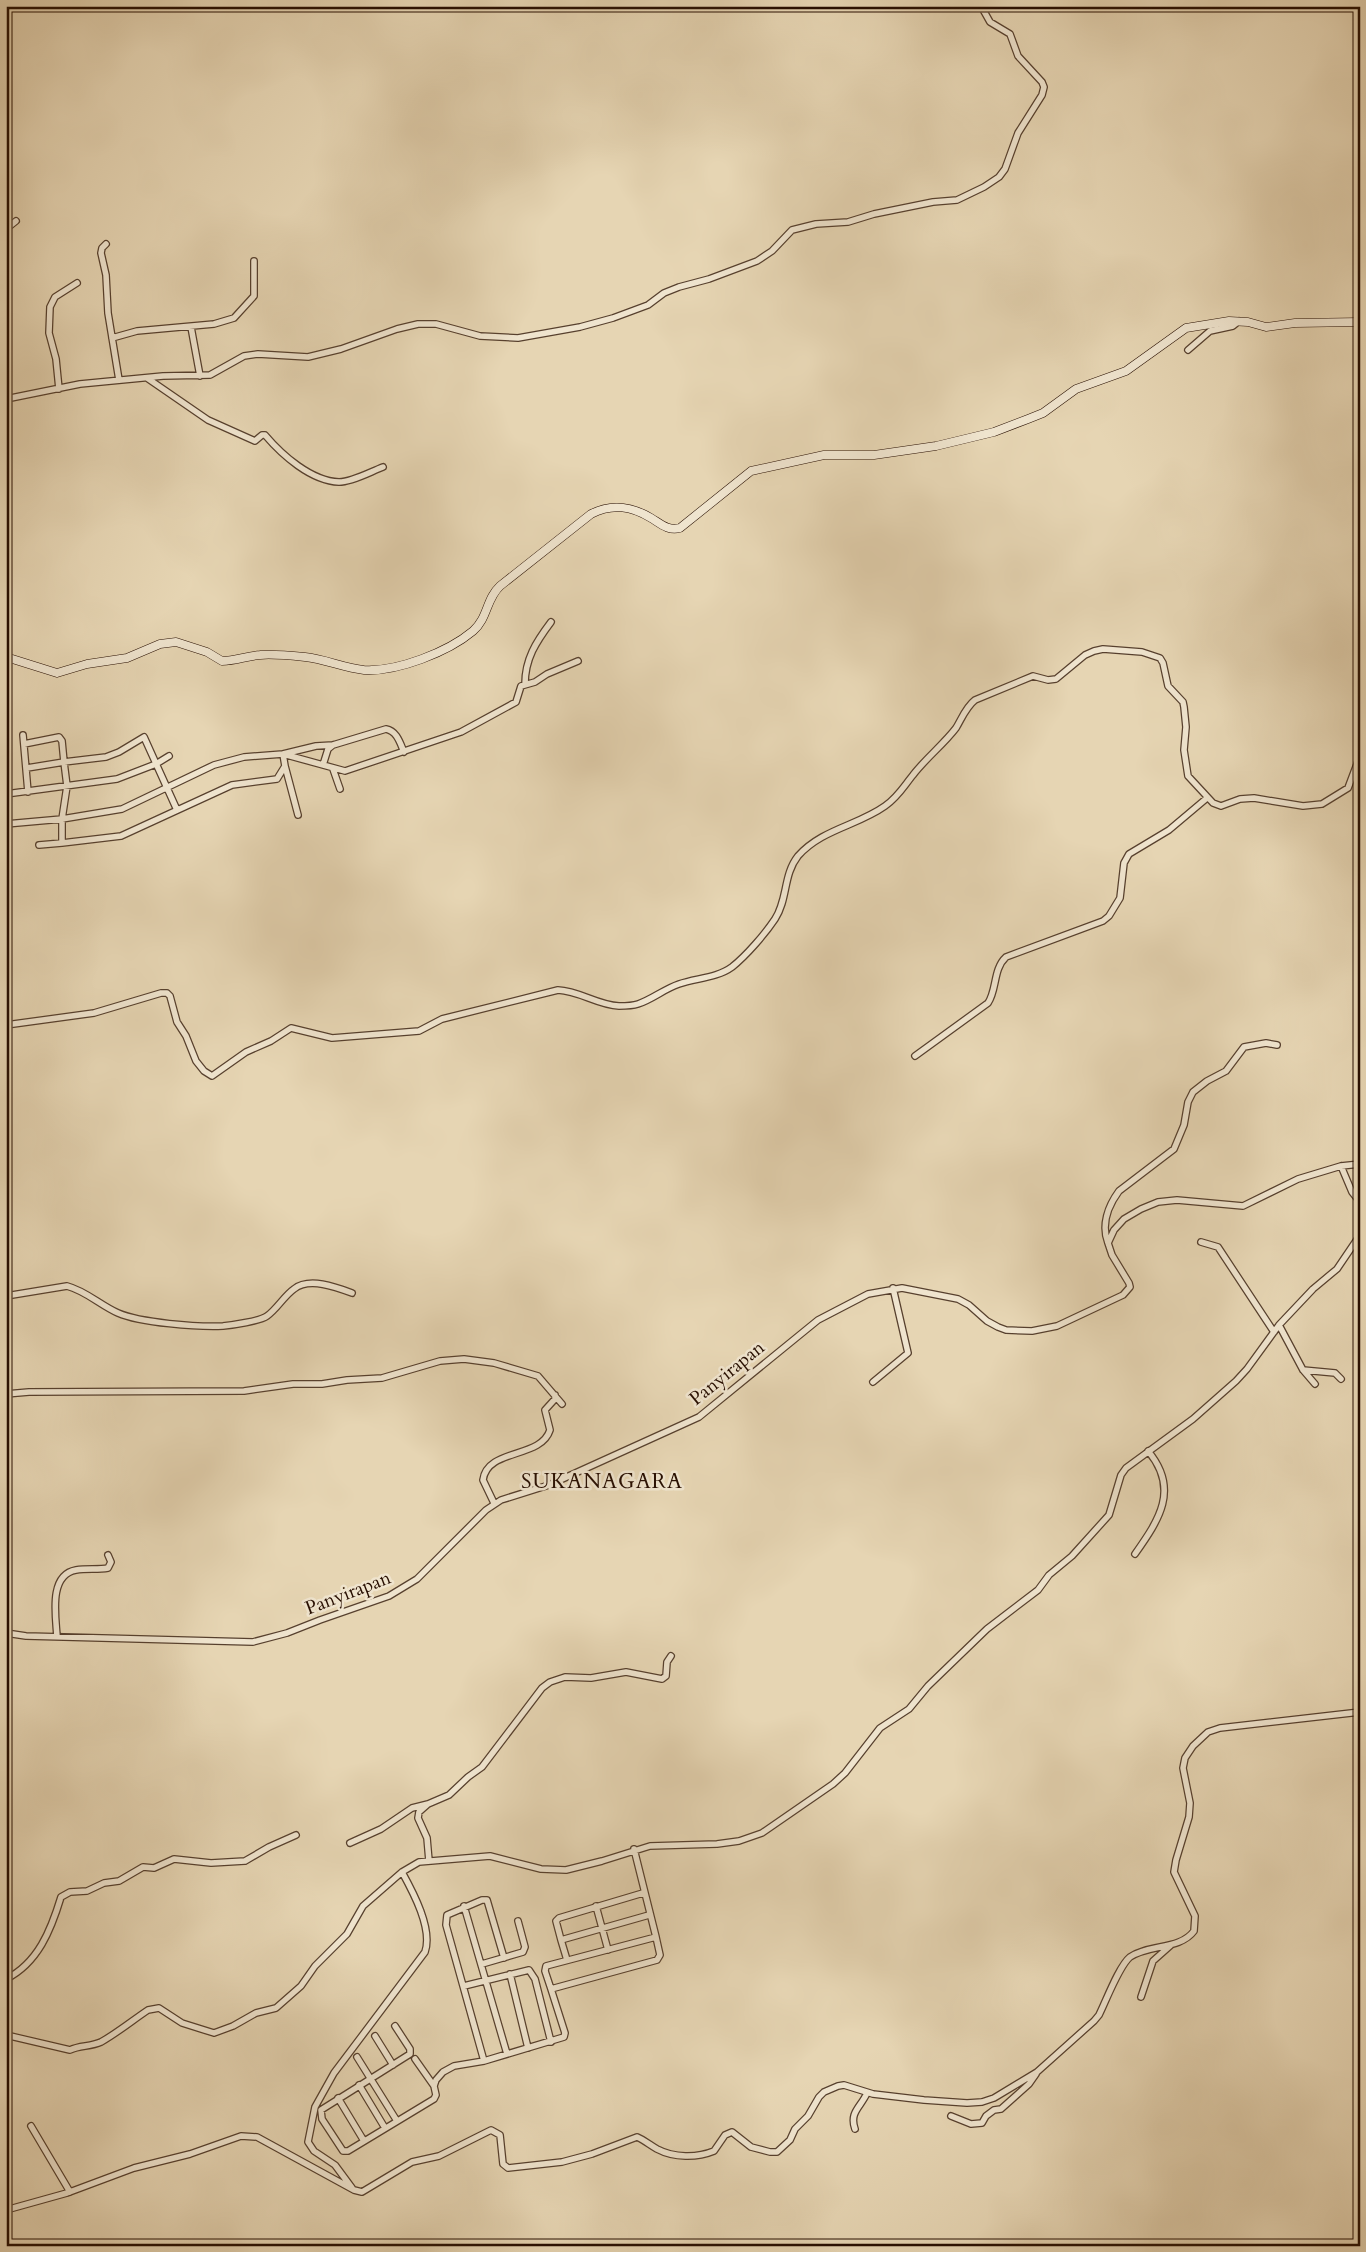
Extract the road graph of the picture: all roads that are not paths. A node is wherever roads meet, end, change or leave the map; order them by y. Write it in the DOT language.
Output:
graph roads {
  1 [pos="981,6"];
  2 [pos="16,221"];
  3 [pos="6,228"];
  4 [pos="106,244"];
  5 [pos="254,261"];
  6 [pos="77,283"];
  7 [pos="1239,321"];
  8 [pos="1360,322"];
  9 [pos="191,328"];
  10 [pos="112,338"];
  11 [pos="1188,350"];
  12 [pos="200,376"];
  13 [pos="147,378"];
  14 [pos="119,380"];
  15 [pos="59,389"];
  16 [pos="6,399"];
  17 [pos="383,467"];
  18 [pos="551,622"];
  19 [pos="6,657"];
  20 [pos="578,661"];
  21 [pos="525,684"];
  22 [pos="24,735"];
  23 [pos="24,744"];
  24 [pos="333,745"];
  25 [pos="404,752"];
  26 [pos="283,754"];
  27 [pos="169,756"];
  28 [pos="1360,756"];
  29 [pos="64,762"];
  30 [pos="156,764"];
  31 [pos="323,765"];
  32 [pos="285,766"];
  33 [pos="27,768"];
  34 [pos="333,769"];
  35 [pos="67,786"];
  36 [pos="166,786"];
  37 [pos="340,789"];
  38 [pos="28,792"];
  39 [pos="6,794"];
  40 [pos="1207,798"];
  41 [pos="176,810"];
  42 [pos="298,815"];
  43 [pos="62,819"];
  44 [pos="6,824"];
  45 [pos="62,843"];
  46 [pos="40,846"];
  47 [pos="6,1025"];
  48 [pos="1277,1045"];
  49 [pos="915,1056"];
  50 [pos="1360,1164"];
  51 [pos="1341,1166"];
  52 [pos="1360,1202"];
  53 [pos="1360,1235"];
  54 [pos="1201,1242"];
  55 [pos="1108,1243"];
  56 [pos="893,1288"];
  57 [pos="352,1293"];
  58 [pos="6,1296"];
  59 [pos="1279,1325"];
  60 [pos="1274,1332"];
  61 [pos="1304,1370"];
  62 [pos="1341,1379"];
  63 [pos="873,1382"];
  64 [pos="1315,1384"];
  65 [pos="6,1394"];
  66 [pos="555,1395"];
  67 [pos="562,1404"];
  68 [pos="1148,1451"];
  69 [pos="494,1504"];
  70 [pos="108,1554"];
  71 [pos="1135,1554"];
  72 [pos="6,1633"];
  73 [pos="57,1637"];
  74 [pos="671,1656"];
  75 [pos="1360,1712"];
  76 [pos="428,1804"];
  77 [pos="296,1835"];
  78 [pos="350,1843"];
  79 [pos="634,1850"];
  80 [pos="429,1861"];
  81 [pos="402,1872"];
  82 [pos="643,1893"];
  83 [pos="464,1906"];
  84 [pos="596,1906"];
  85 [pos="650,1915"];
  86 [pos="518,1921"];
  87 [pos="602,1928"];
  88 [pos="656,1937"];
  89 [pos="560,1940"];
  90 [pos="1174,1943"];
  91 [pos="608,1950"];
  92 [pos="504,1958"];
  93 [pos="566,1960"];
  94 [pos="482,1964"];
  95 [pos="510,1974"];
  96 [pos="6,1979"];
  97 [pos="487,1980"];
  98 [pos="464,1986"];
  99 [pos="551,1989"];
  100 [pos="1141,1997"];
  101 [pos="395,2026"];
  102 [pos="6,2035"];
  103 [pos="375,2036"];
  104 [pos="551,2042"];
  105 [pos="528,2048"];
  106 [pos="507,2054"];
  107 [pos="357,2057"];
  108 [pos="415,2059"];
  109 [pos="484,2061"];
  110 [pos="393,2065"];
  111 [pos="1037,2072"];
  112 [pos="371,2078"];
  113 [pos="359,2085"];
  114 [pos="434,2086"];
  115 [pos="867,2093"];
  116 [pos="338,2098"];
  117 [pos="951,2116"];
  118 [pos="397,2121"];
  119 [pos="31,2126"];
  120 [pos="385,2128"];
  121 [pos="855,2129"];
  122 [pos="364,2141"];
  123 [pos="352,2188"];
  124 [pos="70,2192"];
  125 [pos="6,2210"];
  1 -- 12 [label="street"];
  2 -- 3 [label="street"];
  4 -- 10 [label="street"];
  5 -- 9 [label="street"];
  6 -- 15 [label="street"];
  7 -- 8 [label="street"];
  7 -- 11 [label="street"];
  7 -- 19 [label="street"];
  9 -- 10 [label="street"];
  9 -- 12 [label="street"];
  10 -- 14 [label="street"];
  12 -- 13 [label="street"];
  13 -- 14 [label="street"];
  13 -- 17 [label="street"];
  14 -- 15 [label="street"];
  15 -- 16 [label="street"];
  18 -- 21 [label="street"];
  20 -- 21 [label="street"];
  21 -- 25 [label="street"];
  22 -- 23 [label="street"];
  23 -- 29 [label="street"];
  23 -- 33 [label="street"];
  24 -- 25 [label="street"];
  24 -- 26 [label="street"];
  24 -- 31 [label="street"];
  25 -- 34 [label="street"];
  26 -- 31 [label="street"];
  26 -- 32 [label="street"];
  26 -- 36 [label="street"];
  27 -- 30 [label="street"];
  28 -- 40 [label="street"];
  29 -- 30 [label="street"];
  29 -- 33 [label="street"];
  29 -- 35 [label="street"];
  30 -- 35 [label="street"];
  30 -- 36 [label="street"];
  31 -- 34 [label="street"];
  32 -- 41 [label="street"];
  32 -- 42 [label="street"];
  33 -- 38 [label="street"];
  34 -- 37 [label="street"];
  35 -- 38 [label="street"];
  35 -- 43 [label="street"];
  36 -- 41 [label="street"];
  36 -- 43 [label="street"];
  38 -- 39 [label="street"];
  40 -- 47 [label="street"];
  40 -- 49 [label="street"];
  41 -- 45 [label="street"];
  43 -- 44 [label="street"];
  43 -- 45 [label="street"];
  45 -- 46 [label="street"];
  48 -- 55 [label="street"];
  50 -- 51 [label="street"];
  51 -- 52 [label="street"];
  51 -- 55 [label="street"];
  53 -- 59 [label="street"];
  54 -- 60 [label="street"];
  55 -- 56 [label="street, Panyirapan"];
  56 -- 63 [label="street"];
  56 -- 69 [label="street, Panyirapan"];
  57 -- 58 [label="street"];
  59 -- 60 [label="street"];
  59 -- 61 [label="street"];
  60 -- 68 [label="street"];
  61 -- 62 [label="street"];
  61 -- 64 [label="street"];
  65 -- 66 [label="street"];
  66 -- 67 [label="street"];
  66 -- 69 [label="street"];
  68 -- 71 [label="street"];
  68 -- 79 [label="street"];
  69 -- 73 [label="street, Panyirapan"];
  70 -- 73 [label="street"];
  72 -- 73 [label="street, Panyirapan"];
  74 -- 76 [label="street"];
  75 -- 90 [label="street"];
  76 -- 78 [label="street"];
  76 -- 80 [label="street"];
  77 -- 96 [label="street"];
  79 -- 80 [label="street"];
  79 -- 82 [label="street"];
  80 -- 81 [label="street"];
  81 -- 102 [label="street"];
  81 -- 123 [label="street"];
  82 -- 84 [label="street"];
  82 -- 85 [label="street"];
  83 -- 92 [label="street"];
  83 -- 94 [label="street"];
  83 -- 98 [label="street"];
  84 -- 87 [label="street"];
  84 -- 89 [label="street"];
  85 -- 87 [label="street"];
  85 -- 88 [label="street"];
  86 -- 92 [label="street"];
  87 -- 89 [label="street"];
  87 -- 91 [label="street"];
  88 -- 91 [label="street"];
  88 -- 99 [label="street"];
  89 -- 93 [label="street"];
  90 -- 100 [label="street"];
  90 -- 111 [label="street"];
  91 -- 93 [label="street"];
  92 -- 94 [label="street"];
  93 -- 99 [label="street"];
  94 -- 97 [label="street"];
  95 -- 97 [label="street"];
  95 -- 104 [label="street"];
  95 -- 105 [label="street"];
  97 -- 98 [label="street"];
  97 -- 106 [label="street"];
  98 -- 109 [label="street"];
  99 -- 104 [label="street"];
  101 -- 110 [label="street"];
  103 -- 110 [label="street"];
  104 -- 105 [label="street"];
  105 -- 106 [label="street"];
  106 -- 109 [label="street"];
  107 -- 112 [label="street"];
  108 -- 114 [label="street"];
  109 -- 114 [label="street"];
  110 -- 112 [label="street"];
  111 -- 115 [label="street"];
  111 -- 117 [label="street"];
  112 -- 113 [label="street"];
  112 -- 118 [label="street"];
  113 -- 116 [label="street"];
  113 -- 120 [label="street"];
  114 -- 118 [label="street"];
  115 -- 121 [label="street"];
  115 -- 123 [label="street"];
  116 -- 122 [label="street"];
  116 -- 122 [label="street"];
  118 -- 120 [label="street"];
  119 -- 124 [label="street"];
  120 -- 122 [label="street"];
  123 -- 124 [label="street"];
  124 -- 125 [label="street"];
}
